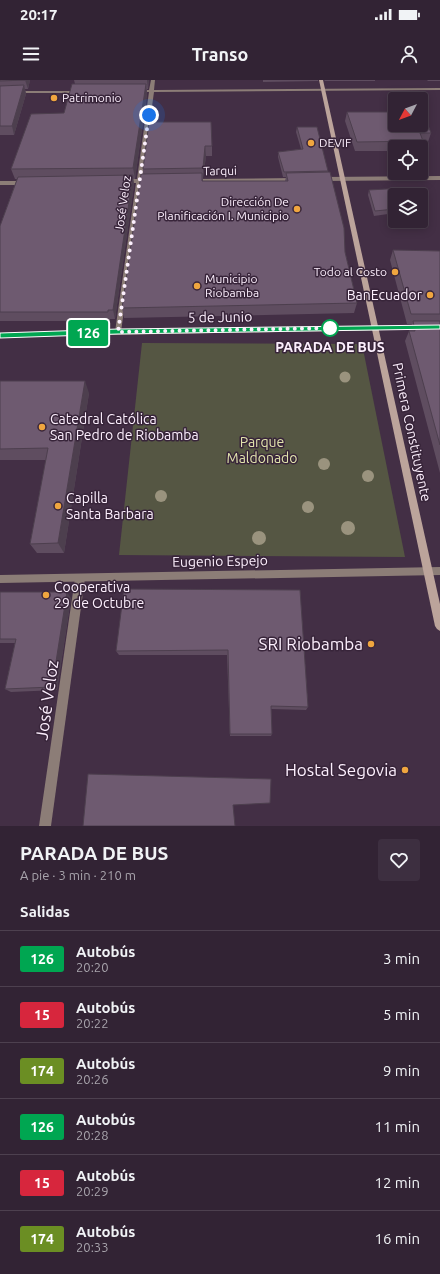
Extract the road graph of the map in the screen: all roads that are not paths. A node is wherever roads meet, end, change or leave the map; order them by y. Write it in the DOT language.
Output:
graph roads {
  1 [pos="154,80"];
  2 [pos="321,80"];
  3 [pos="440,89"];
  4 [pos="323,90"];
  5 [pos="128,91"];
  6 [pos="152,91"];
  7 [pos="0,92"];
  8 [pos="88,92"];
  9 [pos="440,178"];
  10 [pos="343,179"];
  11 [pos="304,180"];
  12 [pos="319,180"];
  13 [pos="139,181"];
  14 [pos="158,181"];
  15 [pos="188,181"];
  16 [pos="116,182"];
  17 [pos="0,183"];
  18 [pos="31,183"];
  19 [pos="375,327"];
  20 [pos="440,327"];
  21 [pos="118,332"];
  22 [pos="0,335"];
  23 [pos="440,571"];
  24 [pos="429,572"];
  25 [pos="80,578"];
  26 [pos="0,579"];
  27 [pos="440,626"];
  28 [pos="45,826"];
  1 -- 6 [label="street, José Veloz"];
  2 -- 4 [label="main road, Primera Constituyente"];
  3 -- 4 [label="street"];
  4 -- 6 [label="street"];
  4 -- 10 [label="main road, Primera Constituyente"];
  5 -- 6 [label="street"];
  6 -- 13 [label="street, José Veloz"];
  7 -- 8 [label="street"];
  9 -- 10 [label="street"];
  10 -- 12 [label="street"];
  10 -- 19 [label="main road, Primera Constituyente"];
  11 -- 15 [label="street, Tarqui"];
  13 -- 14 [label="street"];
  13 -- 16 [label="street"];
  13 -- 21 [label="street, José Veloz"];
  17 -- 18 [label="street"];
  19 -- 20 [label="street, 5 de Junio"];
  19 -- 21 [label="street, 5 de Junio"];
  19 -- 24 [label="main road, Primera Constituyente"];
  21 -- 22 [label="street, 5 de Junio"];
  23 -- 24 [label="street, Eugenio Espejo"];
  24 -- 25 [label="street, Eugenio Espejo"];
  24 -- 27 [label="main road, Primera Constituyente"];
  25 -- 26 [label="street, Eugenio Espejo"];
  25 -- 28 [label="street, José Veloz"];
}
